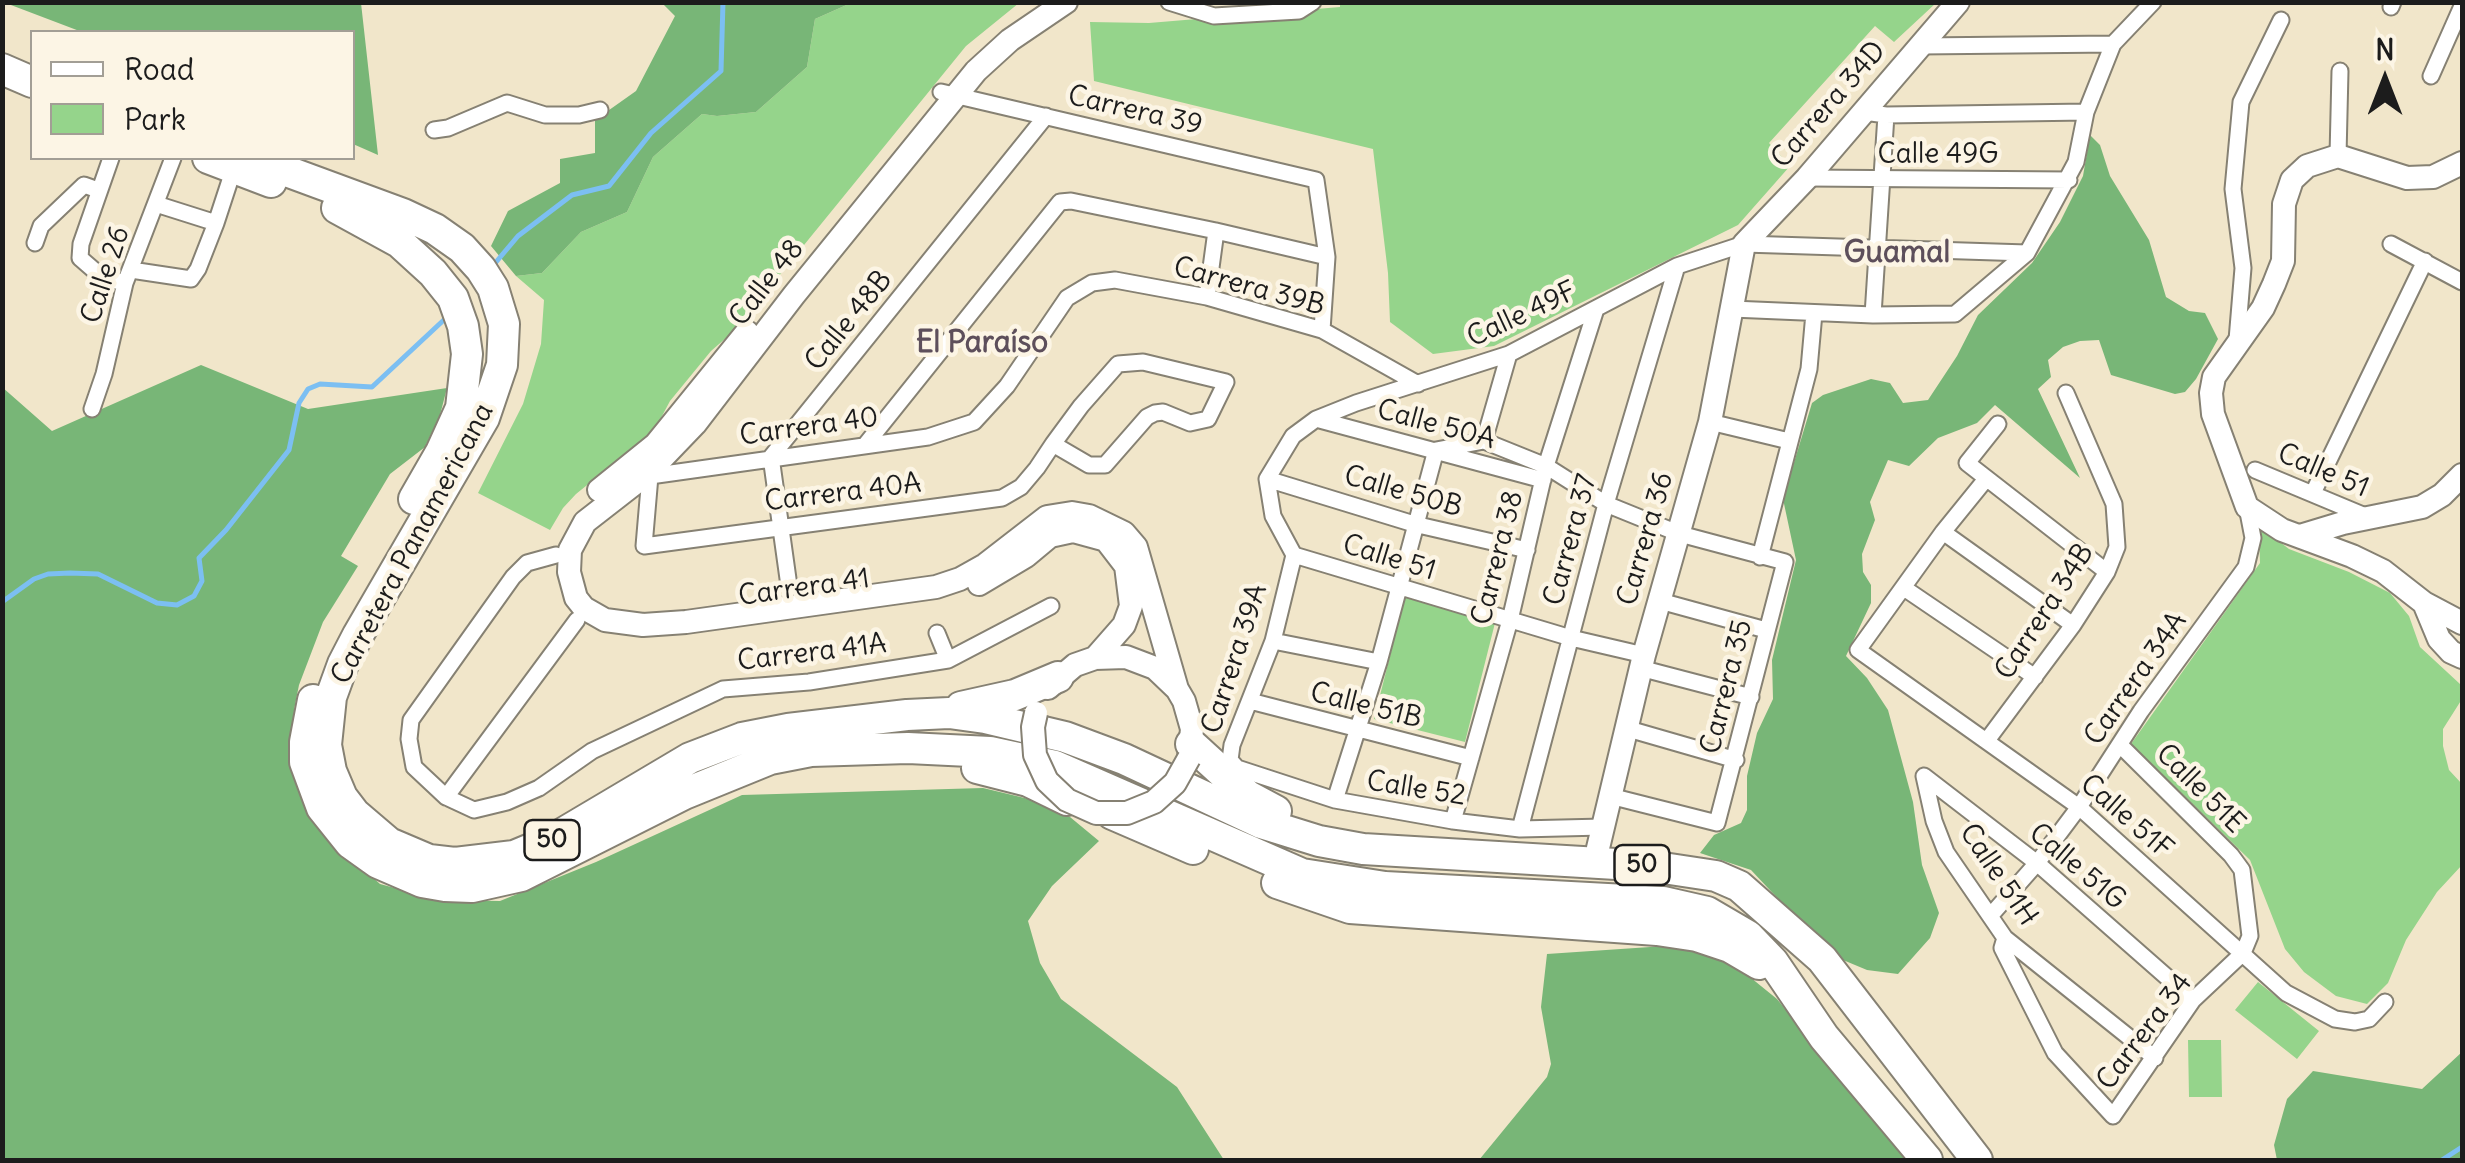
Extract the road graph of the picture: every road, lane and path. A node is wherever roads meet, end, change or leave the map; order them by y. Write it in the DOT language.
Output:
graph roads {
  1 [pos="1038,2"];
  2 [pos="1066,2"];
  3 [pos="1169,2"];
  4 [pos="1313,2"];
  5 [pos="1958,2"];
  6 [pos="2153,2"];
  7 [pos="2462,6"];
  8 [pos="2281,20"];
  9 [pos="2113,44"];
  10 [pos="1920,46"];
  11 [pos="2340,70"];
  12 [pos="2431,76"];
  13 [pos="949,93"];
  14 [pos="600,110"];
  15 [pos="2086,112"];
  16 [pos="1875,114"];
  17 [pos="1046,116"];
  18 [pos="434,130"];
  19 [pos="2338,156"];
  20 [pos="109,160"];
  21 [pos="173,160"];
  22 [pos="201,160"];
  23 [pos="2462,163"];
  24 [pos="231,165"];
  25 [pos="1807,178"];
  26 [pos="1882,180"];
  27 [pos="2069,180"];
  28 [pos="98,190"];
  29 [pos="156,204"];
  30 [pos="216,223"];
  31 [pos="1216,230"];
  32 [pos="35,243"];
  33 [pos="1744,244"];
  34 [pos="2390,244"];
  35 [pos="1878,251"];
  36 [pos="2027,254"];
  37 [pos="1327,257"];
  38 [pos="2425,261"];
  39 [pos="1678,266"];
  40 [pos="128,277"];
  41 [pos="2462,282"];
  42 [pos="1207,296"];
  43 [pos="1596,309"];
  44 [pos="1732,309"];
  45 [pos="1814,313"];
  46 [pos="1873,315"];
  47 [pos="1322,330"];
  48 [pos="2237,342"];
  49 [pos="1509,354"];
  50 [pos="1418,384"];
  51 [pos="2066,394"];
  52 [pos="92,409"];
  53 [pos="1316,419"];
  54 [pos="974,422"];
  55 [pos="1710,422"];
  56 [pos="1998,424"];
  57 [pos="1484,441"];
  58 [pos="1790,441"];
  59 [pos="866,444"];
  60 [pos="1053,444"];
  61 [pos="1436,450"];
  62 [pos="771,458"];
  63 [pos="645,470"];
  64 [pos="2256,470"];
  65 [pos="1544,473"];
  66 [pos="2462,476"];
  67 [pos="1267,479"];
  68 [pos="1986,479"];
  69 [pos="2313,493"];
  70 [pos="1606,504"];
  71 [pos="2247,507"];
  72 [pos="2370,518"];
  73 [pos="1414,524"];
  74 [pos="781,526"];
  75 [pos="1943,532"];
  76 [pos="1680,534"];
  77 [pos="2300,536"];
  78 [pos="1528,550"];
  79 [pos="1294,554"];
  80 [pos="556,555"];
  81 [pos="1760,556"];
  82 [pos="1785,562"];
  83 [pos="2107,572"];
  84 [pos="789,586"];
  85 [pos="1398,588"];
  86 [pos="1904,588"];
  87 [pos="1660,601"];
  88 [pos="2424,603"];
  89 [pos="1052,606"];
  90 [pos="586,617"];
  91 [pos="1510,620"];
  92 [pos="2462,624"];
  93 [pos="2072,625"];
  94 [pos="1766,630"];
  95 [pos="937,633"];
  96 [pos="1571,638"];
  97 [pos="1272,642"];
  98 [pos="2462,657"];
  99 [pos="1096,658"];
  100 [pos="948,660"];
  101 [pos="1379,662"];
  102 [pos="1642,662"];
  103 [pos="2035,676"];
  104 [pos="1058,677"];
  105 [pos="1177,689"];
  106 [pos="1751,697"];
  107 [pos="1250,701"];
  108 [pos="907,715"];
  109 [pos="1625,728"];
  110 [pos="1356,730"];
  111 [pos="1988,740"];
  112 [pos="2120,745"];
  113 [pos="1190,751"];
  114 [pos="1470,758"];
  115 [pos="1230,760"];
  116 [pos="1736,760"];
  117 [pos="1924,776"];
  118 [pos="711,782"];
  119 [pos="1610,796"];
  120 [pos="446,797"];
  121 [pos="1067,800"];
  122 [pos="1335,800"];
  123 [pos="1115,803"];
  124 [pos="2078,807"];
  125 [pos="1453,821"];
  126 [pos="1520,828"];
  127 [pos="1600,838"];
  128 [pos="2036,863"];
  129 [pos="1716,876"];
  130 [pos="1991,915"];
  131 [pos="2004,938"];
  132 [pos="2244,952"];
  133 [pos="2193,1000"];
  134 [pos="2384,1002"];
  135 [pos="1824,1037"];
  136 [pos="2155,1058"];
  137 [pos="1927,1160"];
  138 [pos="1977,1160"];
  1 -- 13 [label="main road, Calle 48"];
  2 -- 13 [label="main road, Calle 48"];
  3 -- 4 [label="street"];
  5 -- 10 [label="main road, Carrera 34D"];
  6 -- 9 [label="street"];
  7 -- 12 [label="street"];
  8 -- 48 [label="street"];
  9 -- 10 [label="street"];
  9 -- 15 [label="street"];
  10 -- 16 [label="main road, Carrera 34D"];
  11 -- 19 [label="street"];
  13 -- 17 [label="street, Carrera 39"];
  13 -- 63 [label="main road, Calle 48"];
  14 -- 18 [label="street"];
  15 -- 16 [label="street"];
  15 -- 27 [label="street"];
  16 -- 25 [label="main road, Carrera 34D"];
  16 -- 26 [label="street, Carrera 34D"];
  17 -- 37 [label="street, Carrera 39"];
  17 -- 62 [label="street, Calle 48B"];
  19 -- 23 [label="main road"];
  19 -- 48 [label="main road"];
  20 -- 28 [label="street"];
  21 -- 29 [label="street, Calle 26"];
  22 -- 24 [label="street"];
  24 -- 30 [label="street"];
  24 -- 108 [label="highway, Carretera Panamericana / 50"];
  24 -- 118 [label="highway, Carretera Panamericana / 50"];
  25 -- 26 [label="street, Calle 49G"];
  25 -- 33 [label="main road, Carrera 34D"];
  26 -- 27 [label="street, Calle 49G"];
  26 -- 35 [label="street, Carrera 34D"];
  27 -- 36 [label="street"];
  28 -- 32 [label="street"];
  28 -- 40 [label="street"];
  29 -- 30 [label="street"];
  29 -- 40 [label="street, Calle 26"];
  30 -- 40 [label="street"];
  31 -- 37 [label="street"];
  31 -- 42 [label="street"];
  31 -- 59 [label="street"];
  33 -- 35 [label="street"];
  33 -- 39 [label="street, Calle 49F"];
  33 -- 44 [label="main road, Carrera 36"];
  34 -- 38 [label="street"];
  35 -- 36 [label="street"];
  35 -- 46 [label="street, Carrera 34D"];
  36 -- 46 [label="street"];
  37 -- 47 [label="street"];
  38 -- 41 [label="street"];
  38 -- 69 [label="street"];
  39 -- 43 [label="street, Calle 49F"];
  39 -- 70 [label="street, Carrera 37"];
  40 -- 52 [label="street, Calle 26"];
  42 -- 47 [label="street, Carrera 39B"];
  42 -- 54 [label="street, Carrera 39B"];
  43 -- 49 [label="street, Calle 49F"];
  43 -- 65 [label="street, Carrera 38"];
  44 -- 45 [label="street"];
  44 -- 55 [label="main road, Carrera 36"];
  45 -- 46 [label="street"];
  45 -- 58 [label="street"];
  47 -- 50 [label="street, Carrera 39B"];
  48 -- 71 [label="main road"];
  49 -- 50 [label="street, Calle 49F"];
  49 -- 57 [label="street"];
  50 -- 53 [label="street, Calle 49F"];
  51 -- 83 [label="street, Carrera 34B"];
  53 -- 61 [label="street, Calle 50A"];
  53 -- 67 [label="street"];
  54 -- 59 [label="street, Carrera 40"];
  55 -- 58 [label="street"];
  55 -- 76 [label="main road, Carrera 36"];
  56 -- 68 [label="street"];
  57 -- 61 [label="street"];
  57 -- 65 [label="street"];
  58 -- 81 [label="street"];
  59 -- 62 [label="street, Carrera 40"];
  60 -- 60 [label="street, Carrera 40A"];
  60 -- 74 [label="street, Carrera 40A"];
  61 -- 65 [label="street, Calle 50A"];
  61 -- 73 [label="street"];
  62 -- 63 [label="street, Carrera 40"];
  62 -- 74 [label="street"];
  63 -- 74 [label="street, Carrera 40A"];
  63 -- 80 [label="main road, Calle 48"];
  63 -- 90 [label="main road, Calle 48"];
  64 -- 69 [label="street, Calle 51"];
  65 -- 70 [label="street, Calle 50A"];
  65 -- 78 [label="street, Carrera 38"];
  66 -- 72 [label="main road"];
  67 -- 73 [label="street, Calle 50B"];
  67 -- 79 [label="street, Carrera 39A"];
  68 -- 75 [label="street"];
  68 -- 83 [label="street"];
  69 -- 72 [label="street, Calle 51"];
  70 -- 76 [label="street, Calle 50A"];
  70 -- 96 [label="street, Carrera 37"];
  71 -- 77 [label="main road"];
  71 -- 112 [label="street, Carrera 34A"];
  72 -- 77 [label="main road"];
  73 -- 78 [label="street, Calle 50B"];
  73 -- 85 [label="street"];
  74 -- 84 [label="street"];
  75 -- 86 [label="street"];
  75 -- 93 [label="street"];
  76 -- 81 [label="street, Calle 50A"];
  76 -- 87 [label="main road, Carrera 36"];
  77 -- 88 [label="main road"];
  78 -- 91 [label="street, Carrera 38"];
  79 -- 85 [label="street, Calle 51"];
  79 -- 97 [label="street, Carrera 39A"];
  80 -- 90 [label="main road"];
  80 -- 120 [label="street"];
  81 -- 82 [label="street, Calle 50A"];
  82 -- 94 [label="street, Carrera 35"];
  83 -- 93 [label="street, Carrera 34B"];
  85 -- 91 [label="street, Calle 51"];
  85 -- 101 [label="street"];
  86 -- 103 [label="street"];
  86 -- 111 [label="street, Calle 51F"];
  87 -- 94 [label="street"];
  87 -- 102 [label="main road, Carrera 36"];
  88 -- 92 [label="main road"];
  88 -- 98 [label="main road"];
  89 -- 100 [label="street, Carrera 41A"];
  90 -- 99 [label="main road, Carrera 41"];
  90 -- 105 [label="main road, Carrera 41"];
  90 -- 120 [label="street"];
  91 -- 96 [label="street, Calle 51"];
  91 -- 114 [label="street, Carrera 38"];
  93 -- 103 [label="street, Carrera 34B"];
  94 -- 106 [label="street, Carrera 35"];
  95 -- 100 [label="street"];
  96 -- 102 [label="street, Calle 51"];
  96 -- 126 [label="street, Carrera 37"];
  97 -- 101 [label="street"];
  97 -- 107 [label="street, Carrera 39A"];
  99 -- 104 [label="main road"];
  99 -- 105 [label="main road"];
  100 -- 120 [label="street, Carrera 41A"];
  101 -- 110 [label="street"];
  102 -- 106 [label="street, Calle 51"];
  102 -- 109 [label="main road, Carrera 36"];
  103 -- 111 [label="street, Carrera 34B"];
  104 -- 108 [label="highway"];
  104 -- 121 [label="main road, bridge"];
  105 -- 113 [label="main road, Carrera 41"];
  106 -- 116 [label="street, Carrera 35"];
  107 -- 110 [label="street, Calle 51B"];
  107 -- 115 [label="street, Carrera 39A"];
  108 -- 129 [label="highway, Carretera Panamericana / 50"];
  109 -- 116 [label="street"];
  109 -- 119 [label="main road, Carrera 36"];
  110 -- 114 [label="street, Calle 51B"];
  110 -- 122 [label="street"];
  111 -- 124 [label="street, Calle 51F"];
  112 -- 124 [label="street, Carrera 34A"];
  112 -- 132 [label="street, Calle 51E"];
  113 -- 123 [label="main road, bridge"];
  113 -- 127 [label="highway"];
  114 -- 125 [label="street, Carrera 38"];
  115 -- 122 [label="street, Calle 52"];
  116 -- 119 [label="street, Carrera 35"];
  117 -- 128 [label="street, Calle 51G"];
  117 -- 130 [label="street, Calle 51H"];
  118 -- 121 [label="highway"];
  118 -- 123 [label="highway, Carretera Panamericana / 50"];
  119 -- 127 [label="main road, Carrera 36"];
  121 -- 123 [label="main road, bridge"];
  122 -- 125 [label="street, Calle 52"];
  123 -- 135 [label="highway"];
  123 -- 135 [label="highway, Carretera Panamericana / 50"];
  124 -- 128 [label="street, Carrera 34A"];
  124 -- 132 [label="street, Calle 51F"];
  125 -- 126 [label="street, Calle 52"];
  126 -- 127 [label="street, Calle 52"];
  127 -- 129 [label="highway"];
  128 -- 130 [label="street, Carrera 34A"];
  128 -- 133 [label="street, Calle 51G"];
  129 -- 138 [label="highway, Carretera Panamericana / 50"];
  130 -- 131 [label="street, Calle 51H"];
  131 -- 136 [label="street, Calle 51H"];
  131 -- 136 [label="street, Carrera 34"];
  132 -- 133 [label="street, Carrera 34"];
  132 -- 134 [label="street, Calle 51F"];
  133 -- 136 [label="street, Carrera 34"];
  135 -- 137 [label="highway, Carretera Panamericana / 50"];
}
